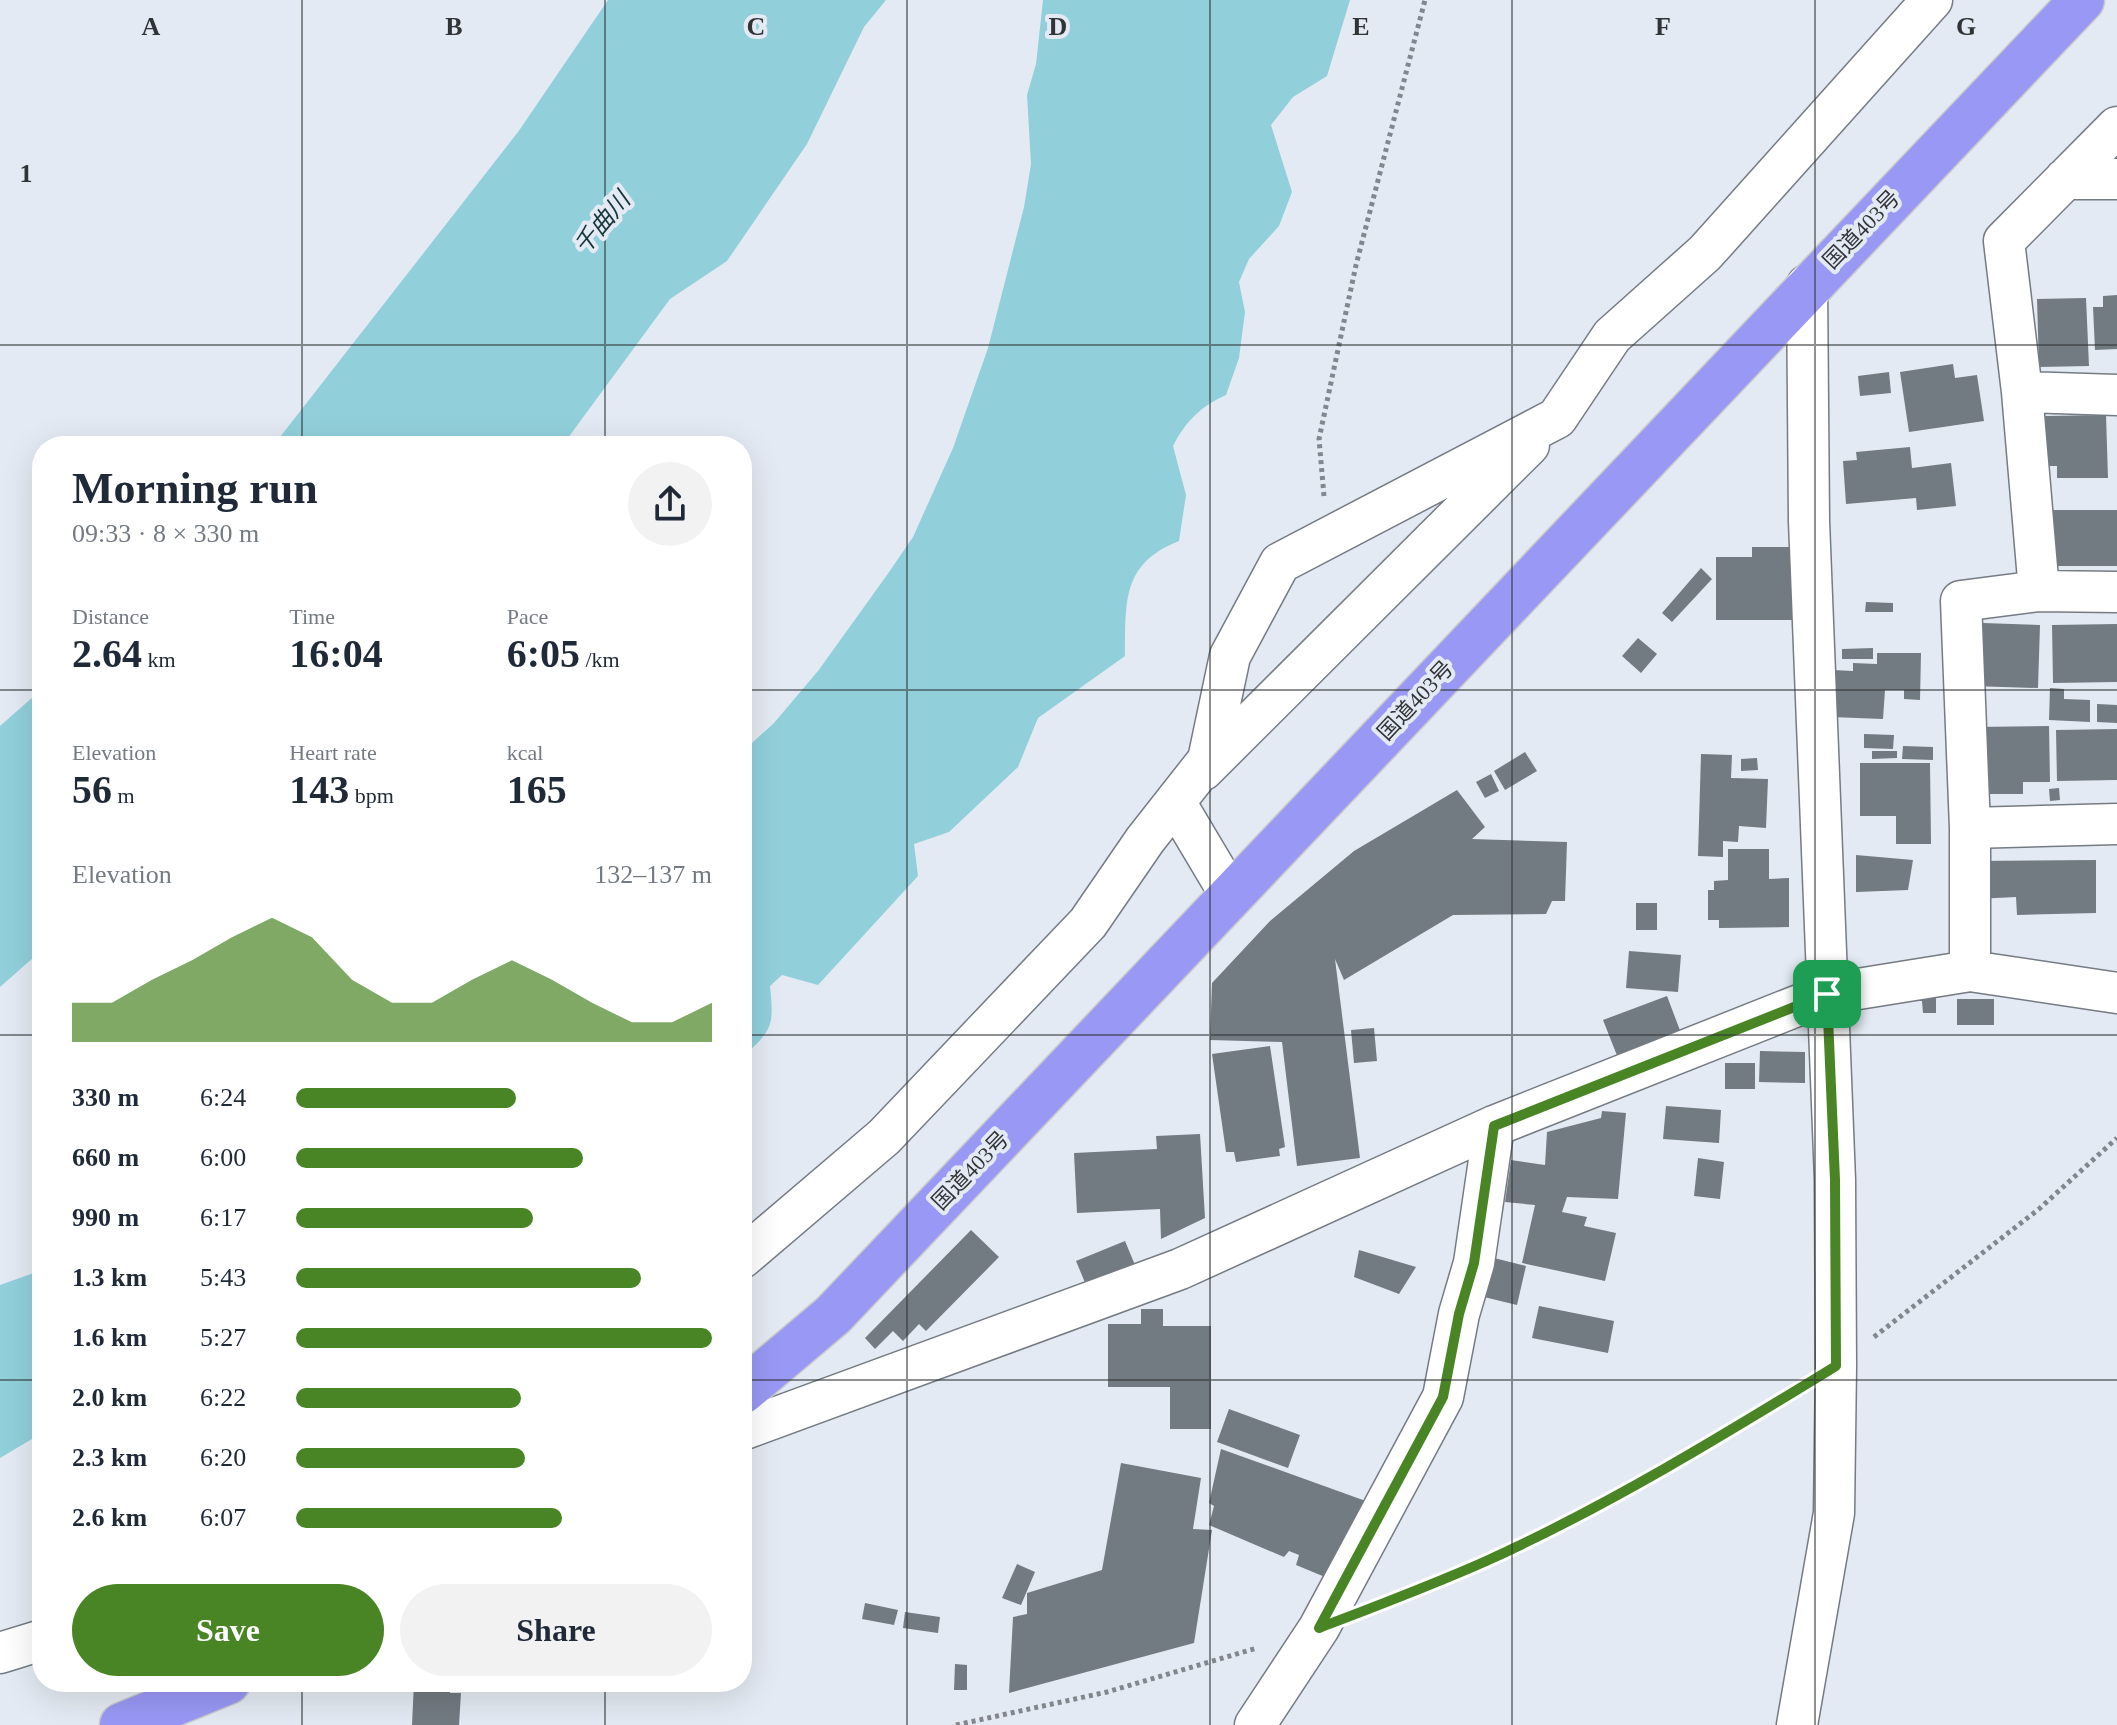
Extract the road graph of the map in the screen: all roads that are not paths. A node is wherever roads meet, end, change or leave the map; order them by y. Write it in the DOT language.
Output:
graph roads {
  1 [pos="1932,0"];
  2 [pos="2082,0"];
  3 [pos="2117,127"];
  4 [pos="2065,179"];
  5 [pos="2117,179"];
  6 [pos="1807,285"];
  7 [pos="2022,392"];
  8 [pos="2117,395"];
  9 [pos="1557,418"];
  10 [pos="2039,591"];
  11 [pos="2117,592"];
  12 [pos="1180,794"];
  13 [pos="2117,824"];
  14 [pos="1970,828"];
  15 [pos="1231,896"];
  16 [pos="1970,971"];
  17 [pos="2117,993"];
  18 [pos="1827,994"];
  19 [pos="1494,1126"];
  20 [pos="752,1249"];
  21 [pos="752,1384"];
  22 [pos="752,1426"];
  23 [pos="32,1643"];
  24 [pos="0,1653"];
  25 [pos="203,1692"];
  26 [pos="122,1725"];
  27 [pos="1255,1725"];
  28 [pos="1797,1725"];
  1 -- 9 [label="street"];
  2 -- 6 [label="highway, 国道403号"];
  3 -- 4 [label="street"];
  4 -- 5 [label="street"];
  4 -- 7 [label="street"];
  6 -- 15 [label="highway, 国道403号"];
  6 -- 18 [label="street"];
  7 -- 8 [label="street"];
  7 -- 10 [label="street"];
  9 -- 12 [label="street"];
  9 -- 12 [label="street"];
  10 -- 11 [label="street"];
  10 -- 14 [label="street"];
  12 -- 15 [label="street"];
  12 -- 20 [label="street"];
  13 -- 14 [label="street"];
  14 -- 16 [label="street"];
  15 -- 21 [label="highway, 国道403号"];
  16 -- 17 [label="street"];
  16 -- 18 [label="street"];
  18 -- 19 [label="street"];
  18 -- 28 [label="street"];
  19 -- 22 [label="street"];
  19 -- 27 [label="street"];
  23 -- 24 [label="street"];
  25 -- 26 [label="highway"];
}
